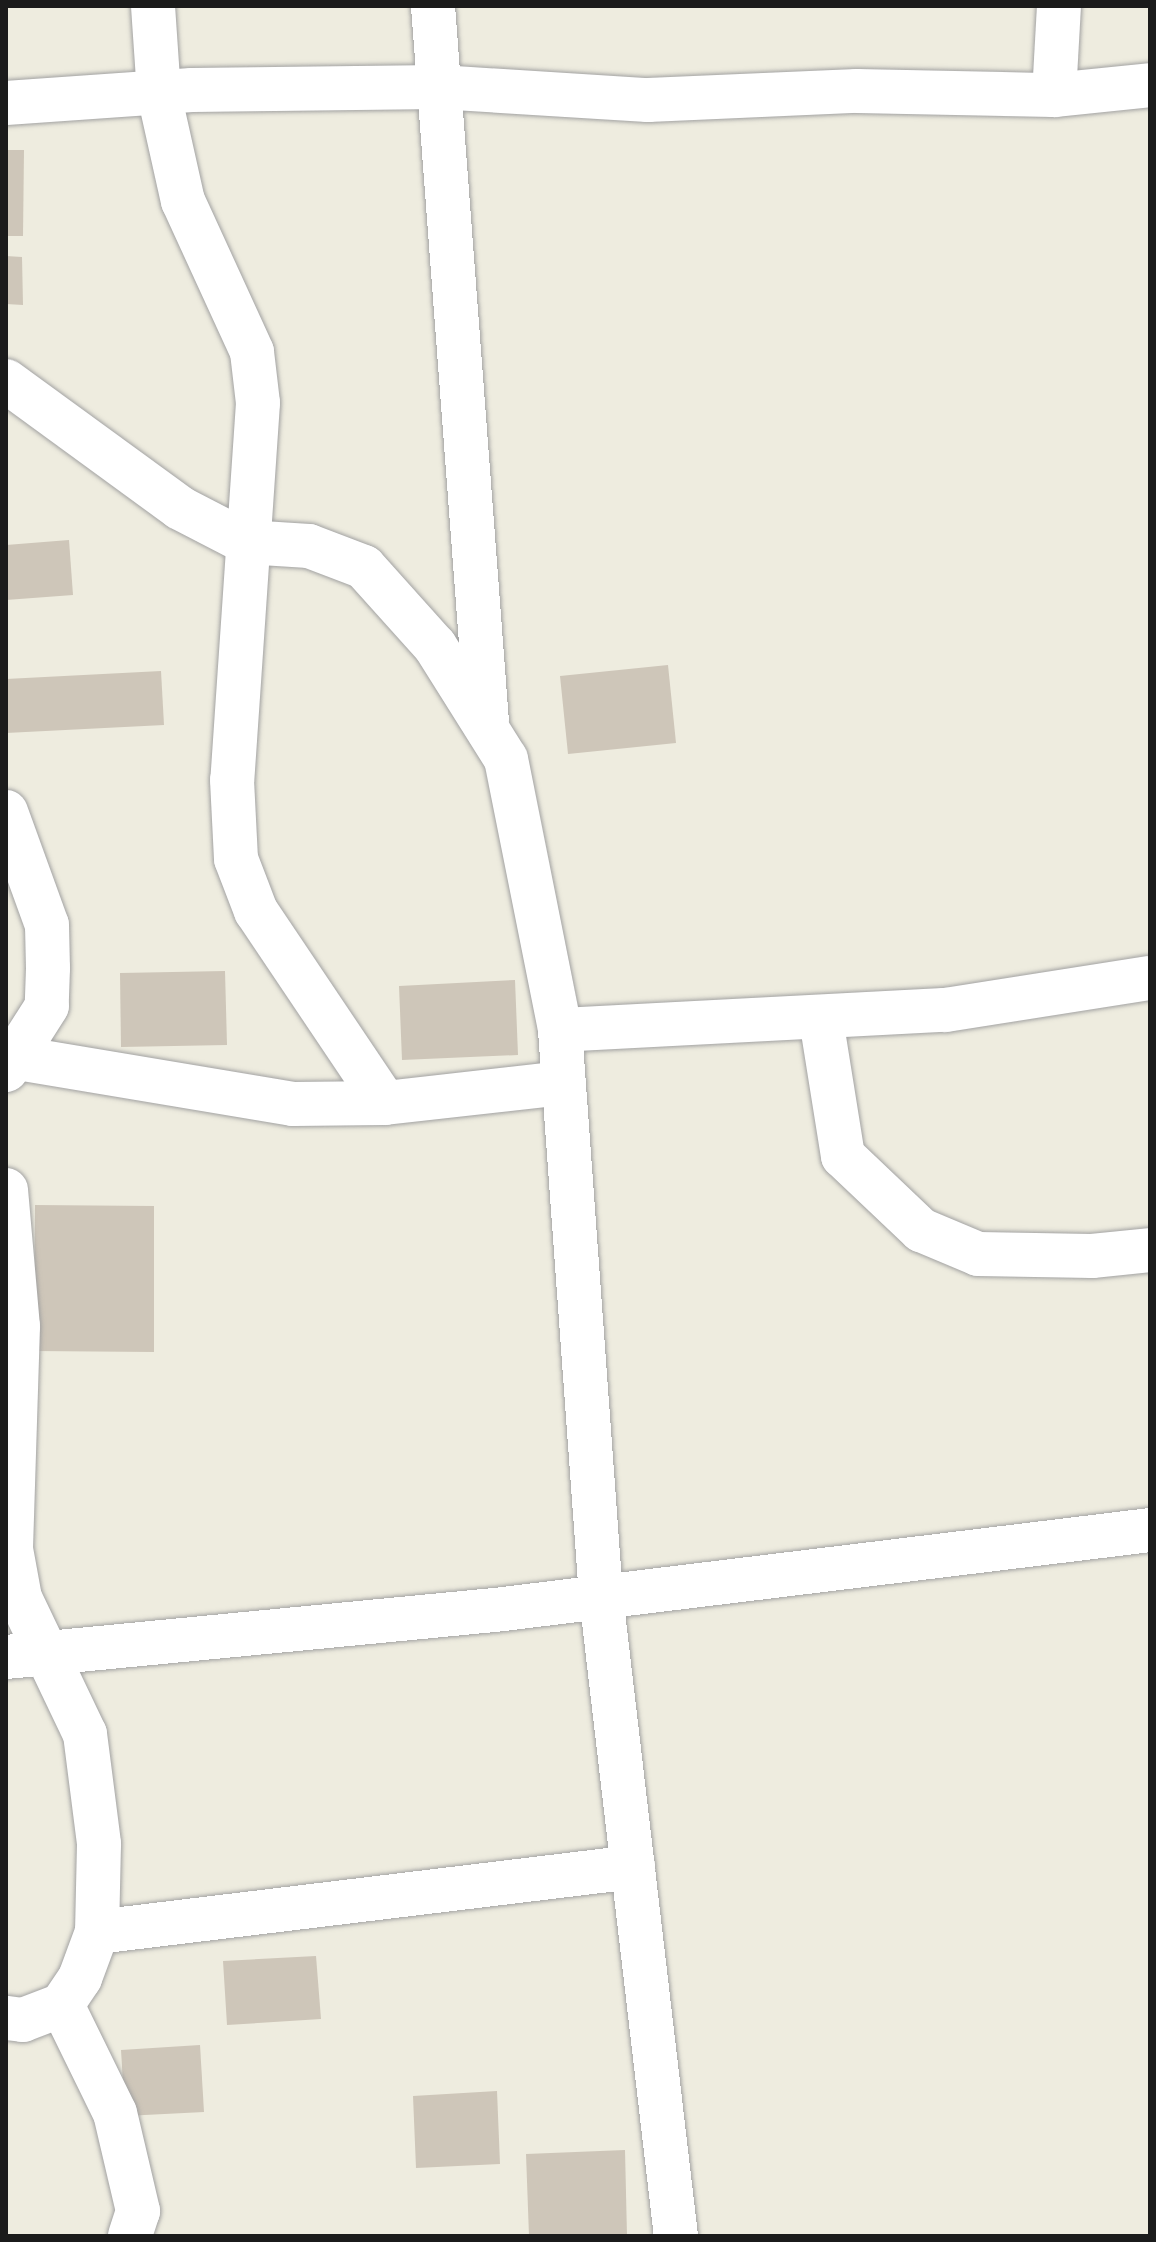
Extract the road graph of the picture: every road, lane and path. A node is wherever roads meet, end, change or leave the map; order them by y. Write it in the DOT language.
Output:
graph roads {
  1 [pos="153,6"];
  2 [pos="433,6"];
  3 [pos="1059,6"];
  4 [pos="1150,85"];
  5 [pos="439,87"];
  6 [pos="159,94"];
  7 [pos="1054,95"];
  8 [pos="6,103"];
  9 [pos="6,381"];
  10 [pos="246,542"];
  11 [pos="488,730"];
  12 [pos="6,812"];
  13 [pos="19,869"];
  14 [pos="1150,978"];
  15 [pos="821,1019"];
  16 [pos="560,1030"];
  17 [pos="12,1064"];
  18 [pos="564,1083"];
  19 [pos="385,1103"];
  20 [pos="6,1190"];
  21 [pos="1150,1250"];
  22 [pos="12,1363"];
  23 [pos="1150,1530"];
  24 [pos="601,1596"];
  25 [pos="27,1655"];
  26 [pos="633,1867"];
  27 [pos="97,1932"];
  28 [pos="62,2005"];
  29 [pos="6,2018"];
  30 [pos="130,2236"];
  31 [pos="676,2236"];
  1 -- 6 [label="street"];
  2 -- 5 [label="street"];
  3 -- 7 [label="street"];
  4 -- 7 [label="street"];
  5 -- 6 [label="street"];
  5 -- 7 [label="street"];
  5 -- 11 [label="street"];
  6 -- 8 [label="street"];
  6 -- 10 [label="street"];
  9 -- 10 [label="street"];
  10 -- 11 [label="street"];
  10 -- 19 [label="street"];
  11 -- 16 [label="street"];
  12 -- 13 [label="street"];
  13 -- 17 [label="street"];
  14 -- 15 [label="street"];
  15 -- 16 [label="street"];
  15 -- 21 [label="street"];
  16 -- 18 [label="street"];
  17 -- 19 [label="street"];
  18 -- 19 [label="street"];
  18 -- 24 [label="street"];
  20 -- 22 [label="street"];
  22 -- 25 [label="street"];
  23 -- 24 [label="street"];
  24 -- 25 [label="street"];
  24 -- 26 [label="street"];
  25 -- 27 [label="street"];
  26 -- 27 [label="street"];
  26 -- 31 [label="street"];
  27 -- 28 [label="street"];
  28 -- 29 [label="street"];
  28 -- 30 [label="street"];
}
